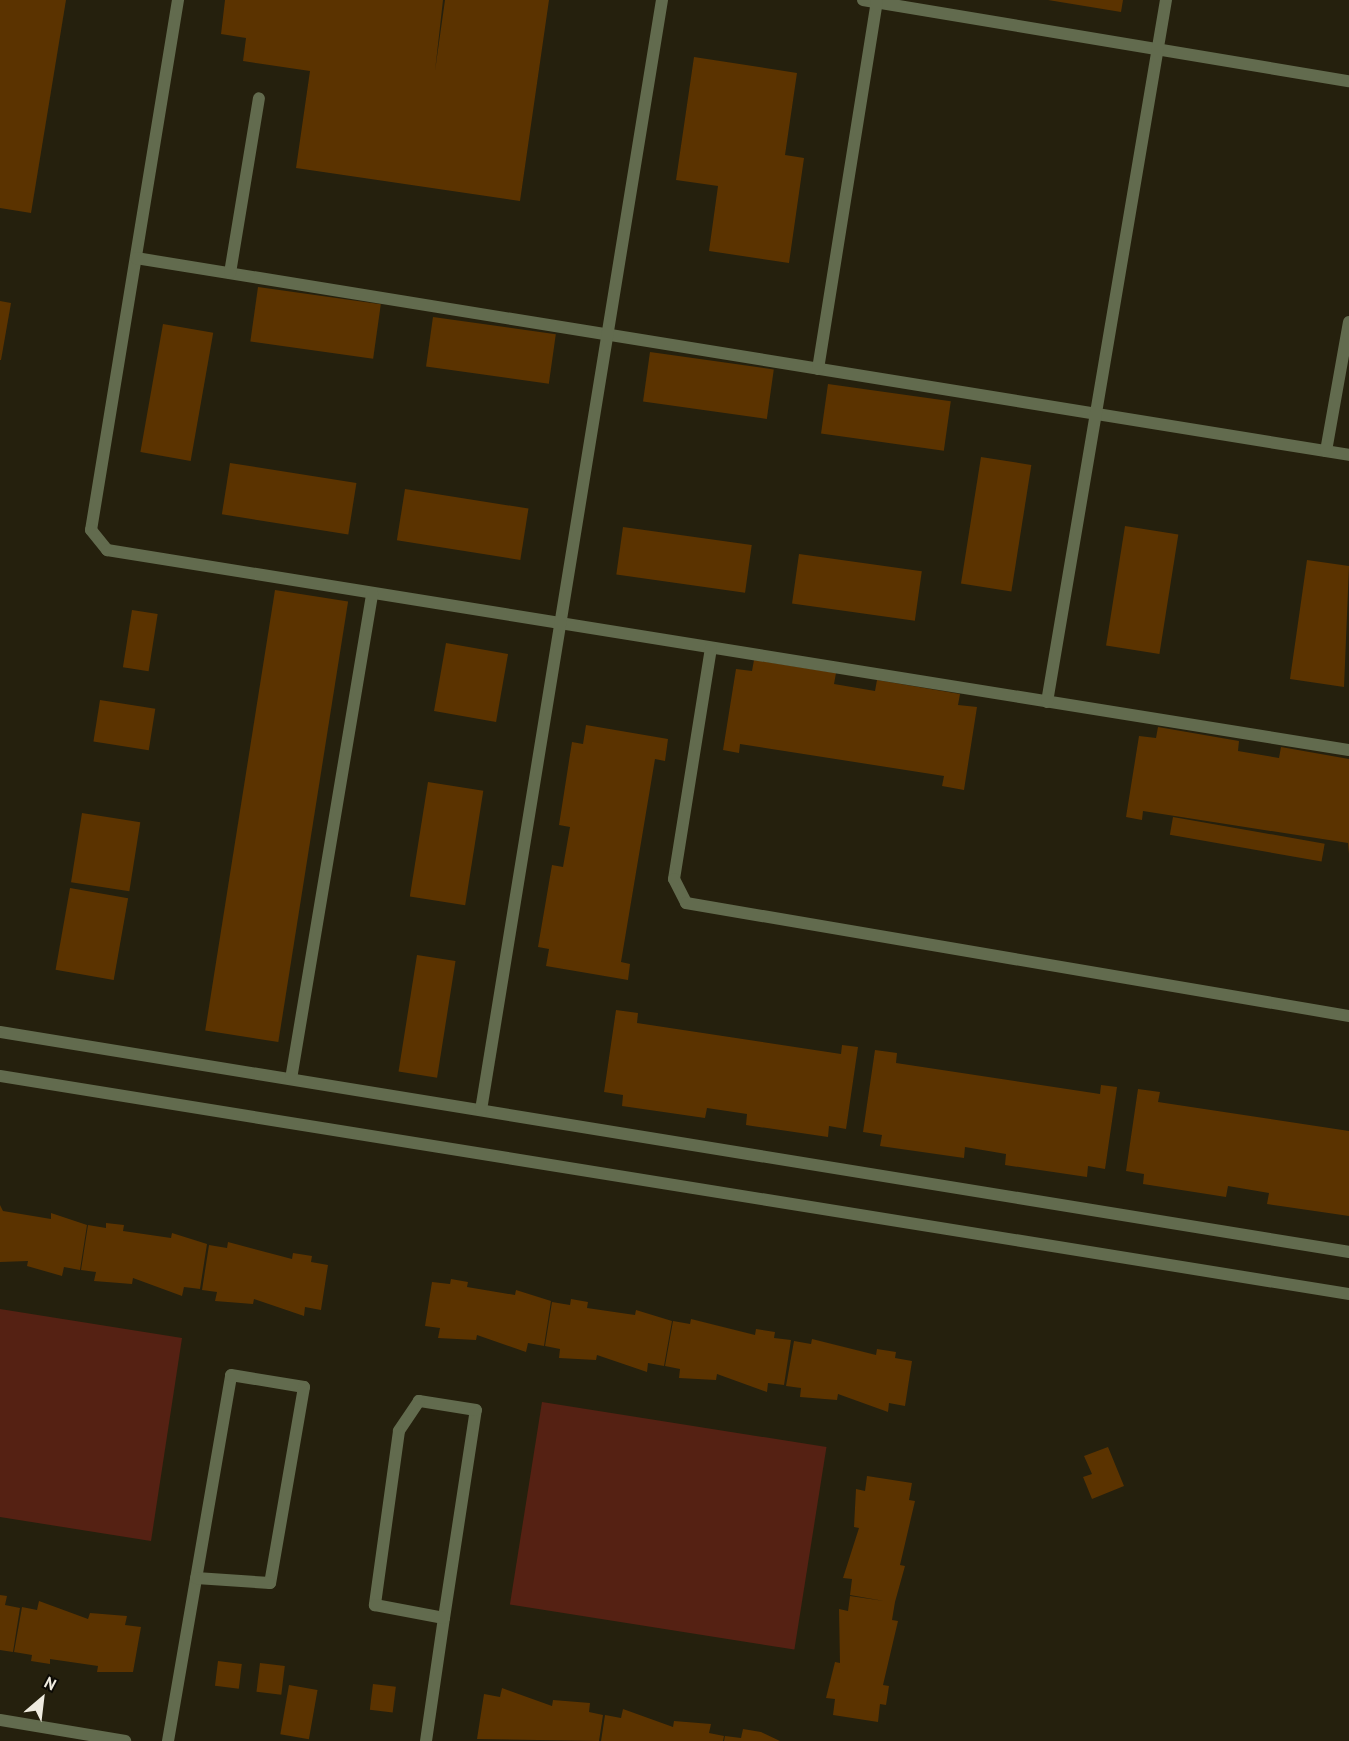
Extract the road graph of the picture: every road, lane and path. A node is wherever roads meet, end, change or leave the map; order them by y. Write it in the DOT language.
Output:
graph roads {
  1 [pos="178,0"];
  2 [pos="662,0"];
  3 [pos="863,0"];
  4 [pos="1166,0"];
  5 [pos="877,2"];
  6 [pos="1157,49"];
  7 [pos="1349,81"];
  8 [pos="259,98"];
  9 [pos="136,258"];
  10 [pos="230,273"];
  11 [pos="1349,322"];
  12 [pos="607,334"];
  13 [pos="818,369"];
  14 [pos="1096,414"];
  15 [pos="1326,452"];
  16 [pos="1349,455"];
  17 [pos="372,594"];
  18 [pos="560,624"];
  19 [pos="711,648"];
  20 [pos="1047,702"];
  21 [pos="1349,750"];
  22 [pos="1349,1016"];
  23 [pos="0,1032"];
  24 [pos="0,1076"];
  25 [pos="291,1079"];
  26 [pos="481,1110"];
  27 [pos="1349,1252"];
  28 [pos="1349,1294"];
  29 [pos="196,1578"];
  30 [pos="444,1618"];
  31 [pos="0,1720"];
  32 [pos="125,1741"];
  33 [pos="168,1741"];
  34 [pos="426,1741"];
  1 -- 9 [label="lane"];
  2 -- 12 [label="lane"];
  3 -- 5 [label="lane"];
  4 -- 6 [label="lane"];
  5 -- 6 [label="lane"];
  5 -- 13 [label="lane"];
  6 -- 7 [label="lane"];
  6 -- 14 [label="lane"];
  8 -- 10 [label="lane"];
  9 -- 10 [label="lane"];
  9 -- 17 [label="lane"];
  10 -- 12 [label="lane"];
  11 -- 15 [label="lane"];
  12 -- 13 [label="lane"];
  12 -- 18 [label="lane"];
  13 -- 14 [label="lane"];
  14 -- 15 [label="lane"];
  14 -- 20 [label="lane"];
  15 -- 16 [label="lane"];
  17 -- 18 [label="lane"];
  17 -- 25 [label="lane"];
  18 -- 19 [label="lane"];
  18 -- 26 [label="lane"];
  19 -- 20 [label="lane"];
  19 -- 22 [label="lane"];
  20 -- 21 [label="lane"];
  23 -- 25 [label="lane"];
  24 -- 28 [label="lane"];
  25 -- 26 [label="lane"];
  26 -- 27 [label="lane"];
  29 -- 29 [label="lane"];
  29 -- 33 [label="lane"];
  30 -- 30 [label="lane"];
  30 -- 34 [label="lane"];
  31 -- 32 [label="lane"];
}
